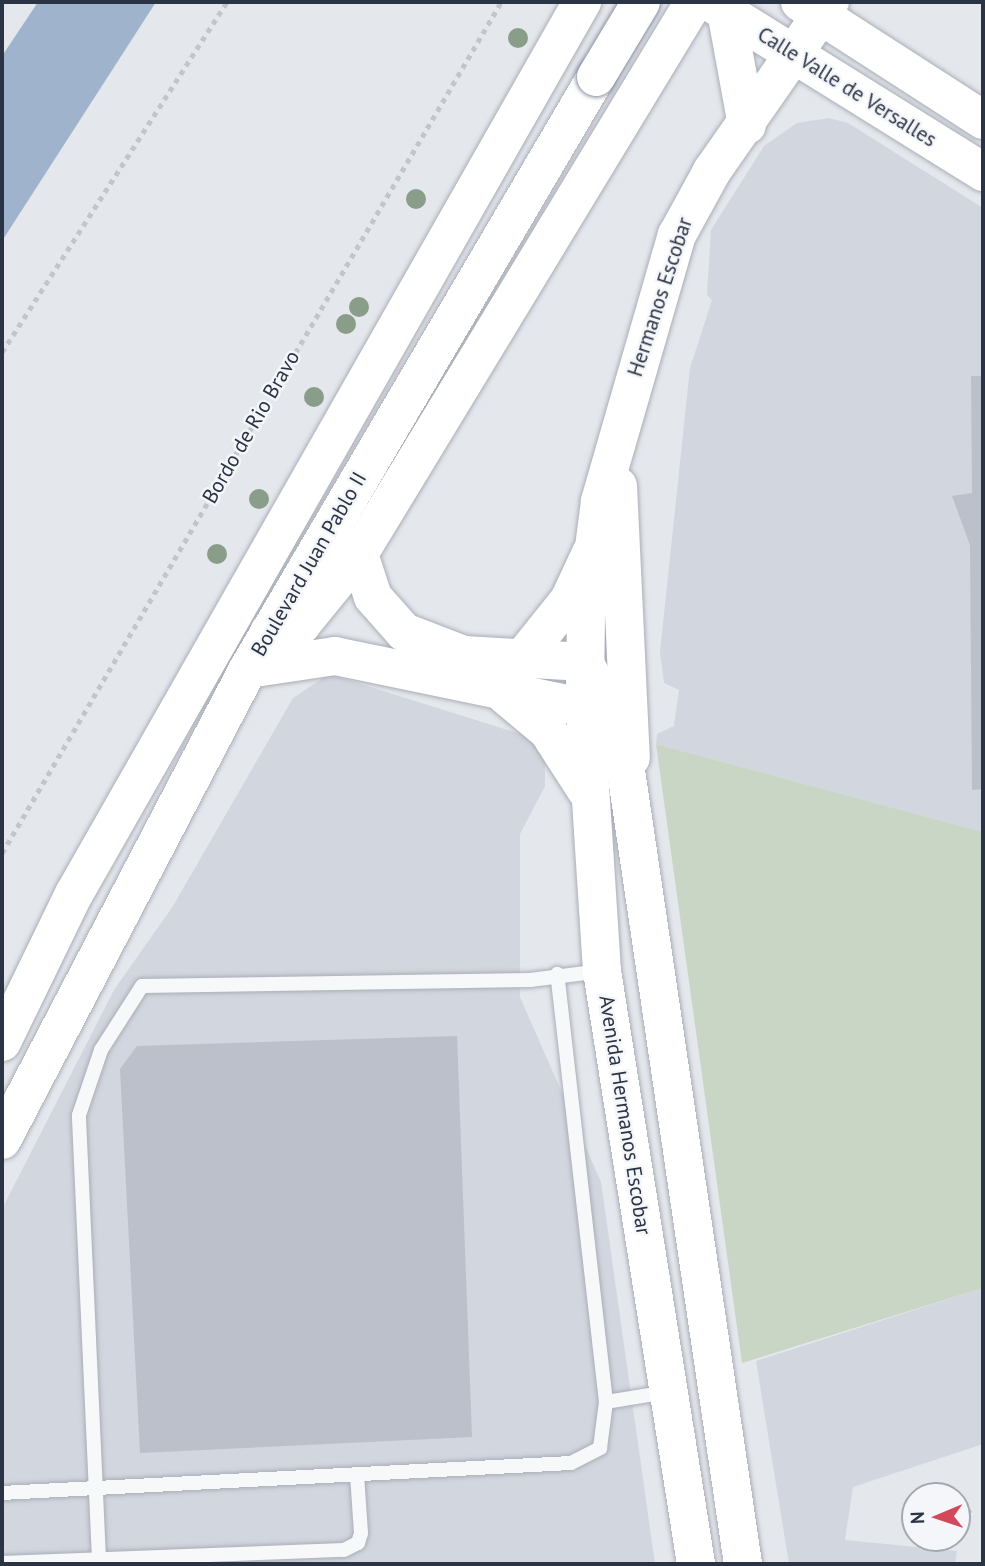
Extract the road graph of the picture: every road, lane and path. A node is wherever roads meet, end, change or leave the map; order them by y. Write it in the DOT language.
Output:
graph roads {
  1 [pos="227,2"];
  2 [pos="501,2"];
  3 [pos="582,2"];
  4 [pos="620,2"];
  5 [pos="641,2"];
  6 [pos="710,5"];
  7 [pos="817,6"];
  8 [pos="594,45"];
  9 [pos="794,54"];
  10 [pos="648,78"];
  11 [pos="983,120"];
  12 [pos="747,125"];
  13 [pos="983,172"];
  14 [pos="393,327"];
  15 [pos="2,352"];
  16 [pos="614,449"];
  17 [pos="591,553"];
  18 [pos="359,554"];
  19 [pos="622,590"];
  20 [pos="269,632"];
  21 [pos="521,660"];
  22 [pos="248,669"];
  23 [pos="589,684"];
  24 [pos="502,692"];
  25 [pos="631,774"];
  26 [pos="593,808"];
  27 [pos="2,853"];
  28 [pos="602,971"];
  29 [pos="557,974"];
  30 [pos="2,1042"];
  31 [pos="2,1140"];
  32 [pos="668,1392"];
  33 [pos="606,1402"];
  34 [pos="357,1474"];
  35 [pos="99,1489"];
  36 [pos="2,1493"];
  37 [pos="746,1555"];
  38 [pos="99,1559"];
  39 [pos="2,1563"];
  40 [pos="696,1564"];
  1 -- 15 [label="path"];
  2 -- 27 [label="path, Bordo de Rio Bravo"];
  3 -- 14 [label="main road, Boulevard Juan Pablo II"];
  4 -- 8 [label="main road"];
  5 -- 20 [label="main road, Boulevard Juan Pablo II, bridge"];
  6 -- 9 [label="main road, Calle Valle de Versalles"];
  6 -- 10 [label="main road"];
  6 -- 12 [label="main road"];
  7 -- 9 [label="main road, Hermanos Escobar"];
  7 -- 11 [label="main road"];
  8 -- 10 [label="main road"];
  8 -- 14 [label="main road"];
  9 -- 12 [label="main road, Hermanos Escobar"];
  9 -- 13 [label="main road, Calle Valle de Versalles"];
  10 -- 18 [label="main road"];
  12 -- 16 [label="main road, Hermanos Escobar"];
  14 -- 30 [label="main road, Boulevard Juan Pablo II"];
  16 -- 17 [label="main road, Hermanos Escobar"];
  16 -- 19 [label="main road, Hermanos Escobar"];
  17 -- 21 [label="main road"];
  17 -- 23 [label="main road, Hermanos Escobar"];
  18 -- 20 [label="main road"];
  18 -- 21 [label="main road"];
  19 -- 23 [label="main road"];
  19 -- 25 [label="main road, Hermanos Escobar"];
  20 -- 22 [label="main road, Boulevard Juan Pablo II"];
  21 -- 23 [label="main road"];
  22 -- 24 [label="main road"];
  22 -- 31 [label="main road, Boulevard Juan Pablo II"];
  23 -- 24 [label="main road"];
  23 -- 25 [label="main road"];
  23 -- 26 [label="main road, Avenida Hermanos Escobar"];
  24 -- 26 [label="main road"];
  25 -- 37 [label="main road"];
  26 -- 28 [label="main road, Avenida Hermanos Escobar"];
  28 -- 29 [label="lane"];
  28 -- 32 [label="main road, Avenida Hermanos Escobar"];
  29 -- 33 [label="lane"];
  29 -- 35 [label="lane"];
  32 -- 33 [label="lane"];
  32 -- 40 [label="main road, Avenida Hermanos Escobar"];
  33 -- 34 [label="lane"];
  34 -- 35 [label="lane"];
  34 -- 38 [label="lane"];
  35 -- 36 [label="lane"];
  35 -- 38 [label="lane"];
  38 -- 39 [label="lane"];
}
